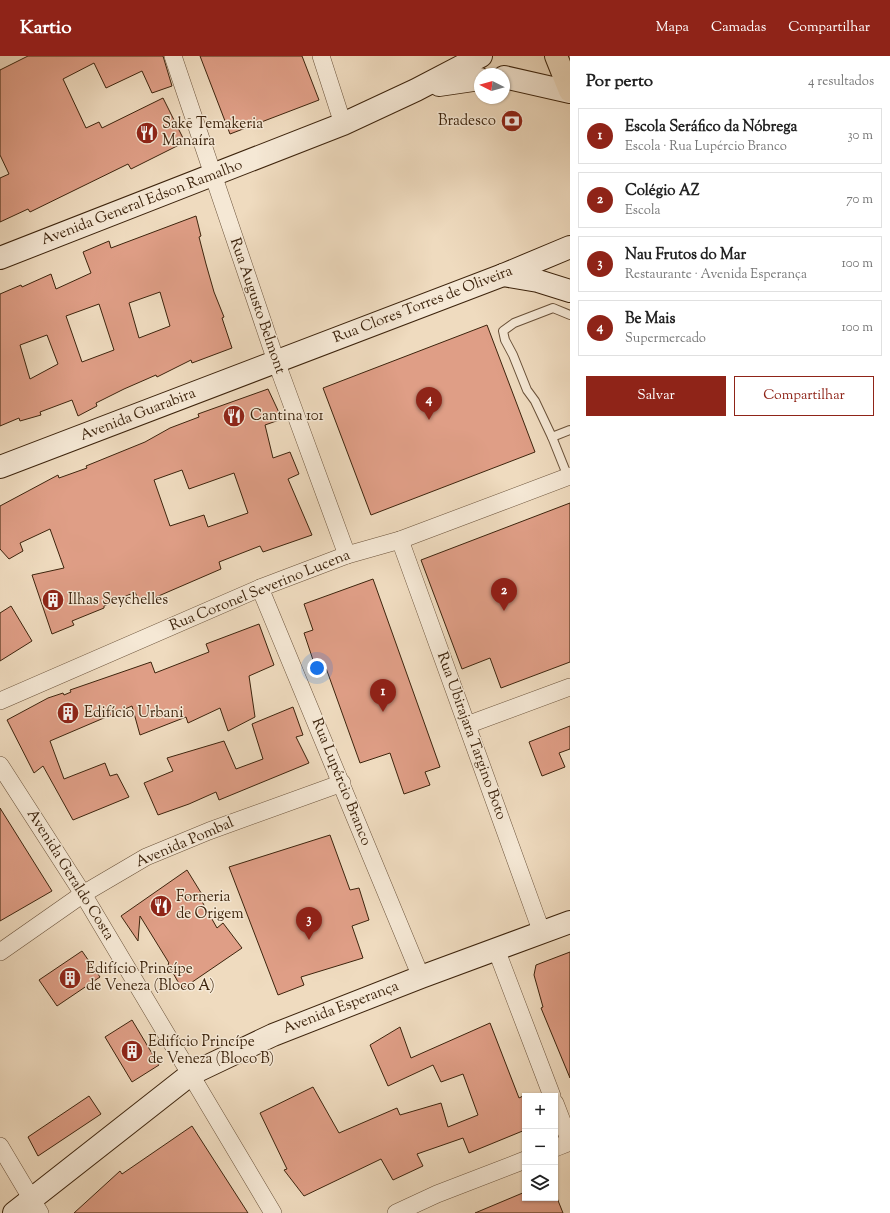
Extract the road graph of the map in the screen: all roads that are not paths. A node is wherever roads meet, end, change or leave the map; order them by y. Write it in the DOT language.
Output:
graph roads {
  1 [pos="173,56"];
  2 [pos="321,56"];
  3 [pos="481,56"];
  4 [pos="556,56"];
  5 [pos="474,79"];
  6 [pos="510,79"];
  7 [pos="416,90"];
  8 [pos="570,92"];
  9 [pos="343,124"];
  10 [pos="212,175"];
  11 [pos="570,247"];
  12 [pos="0,258"];
  13 [pos="503,276"];
  14 [pos="570,291"];
  15 [pos="570,315"];
  16 [pos="276,362"];
  17 [pos="570,430"];
  18 [pos="552,437"];
  19 [pos="0,467"];
  20 [pos="569,477"];
  21 [pos="400,540"];
  22 [pos="347,554"];
  23 [pos="260,588"];
  24 [pos="570,687"];
  25 [pos="0,701"];
  26 [pos="467,725"];
  27 [pos="0,766"];
  28 [pos="342,783"];
  29 [pos="83,894"];
  30 [pos="570,922"];
  31 [pos="542,933"];
  32 [pos="496,949"];
  33 [pos="0,952"];
  34 [pos="421,977"];
  35 [pos="191,1074"];
  36 [pos="551,1093"];
  37 [pos="558,1111"];
  38 [pos="570,1142"];
  39 [pos="0,1146"];
  40 [pos="558,1147"];
  41 [pos="522,1161"];
  42 [pos="36,1206"];
  43 [pos="14,1213"];
  44 [pos="273,1213"];
  45 [pos="396,1213"];
  1 -- 10 [label="street, Rua Augusto Belmont"];
  2 -- 9 [label="street"];
  3 -- 7 [label="main road, Avenida General Edson Ramalho"];
  4 -- 8 [label="main road"];
  5 -- 7 [label="main road, Avenida General Edson Ramalho"];
  6 -- 8 [label="main road"];
  7 -- 9 [label="main road, Avenida General Edson Ramalho"];
  9 -- 10 [label="main road, Avenida General Edson Ramalho"];
  10 -- 12 [label="main road, Avenida General Edson Ramalho"];
  10 -- 16 [label="street, Rua Augusto Belmont"];
  11 -- 13 [label="main road, Rua Clores Torres de Oliveira"];
  13 -- 14 [label="main road"];
  13 -- 16 [label="main road, Rua Clores Torres de Oliveira"];
  15 -- 18 [label="lane"];
  16 -- 19 [label="main road, Avenida Guarabira"];
  16 -- 22 [label="street, Rua Augusto Belmont"];
  17 -- 18 [label="lane"];
  18 -- 20 [label="lane"];
  20 -- 21 [label="street, Rua Coronel Severino Lucena"];
  21 -- 22 [label="street, Rua Coronel Severino Lucena"];
  21 -- 26 [label="street, Rua Ubirajara Targino Boto"];
  22 -- 23 [label="street, Rua Coronel Severino Lucena"];
  23 -- 25 [label="street, Rua Coronel Severino Lucena"];
  23 -- 28 [label="street, Rua Lupércio Branco"];
  24 -- 26 [label="street"];
  26 -- 31 [label="street, Rua Ubirajara Targino Boto"];
  27 -- 29 [label="street, Avenida Geraldo Costa"];
  28 -- 29 [label="street, Avenida Pombal"];
  28 -- 34 [label="street, Rua Lupércio Branco"];
  29 -- 33 [label="street, Avenida Pombal"];
  29 -- 35 [label="street, Avenida Geraldo Costa"];
  30 -- 31 [label="main road, Avenida Esperança"];
  31 -- 32 [label="main road, Avenida Esperança"];
  32 -- 34 [label="main road, Avenida Esperança"];
  32 -- 36 [label="street"];
  34 -- 35 [label="main road, Avenida Esperança"];
  35 -- 42 [label="main road, Avenida Esperança"];
  35 -- 44 [label="street, Avenida Geraldo Costa"];
  37 -- 38 [label="street"];
  38 -- 40 [label="street"];
  39 -- 42 [label="street"];
  41 -- 45 [label="street"];
  42 -- 43 [label="main road, Avenida Esperança"];
}
